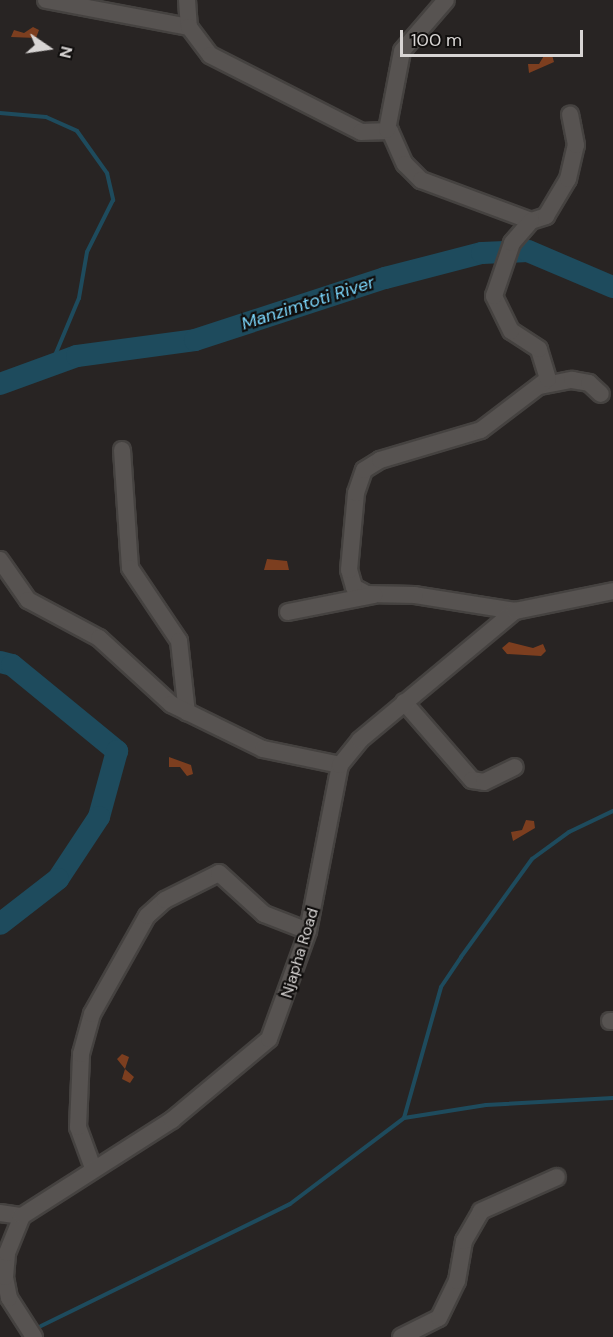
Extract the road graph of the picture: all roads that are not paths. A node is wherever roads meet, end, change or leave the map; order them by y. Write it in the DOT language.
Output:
graph roads {
  1 [pos="46,0"];
  2 [pos="187,0"];
  3 [pos="446,0"];
  4 [pos="189,27"];
  5 [pos="570,115"];
  6 [pos="387,130"];
  7 [pos="531,221"];
  8 [pos="536,387"];
  9 [pos="601,394"];
  10 [pos="123,450"];
  11 [pos="0,560"];
  12 [pos="613,591"];
  13 [pos="374,595"];
  14 [pos="515,611"];
  15 [pos="288,612"];
  16 [pos="404,702"];
  17 [pos="187,712"];
  18 [pos="340,765"];
  19 [pos="515,766"];
  20 [pos="308,931"];
  21 [pos="93,1168"];
  22 [pos="557,1176"];
  23 [pos="0,1213"];
  24 [pos="22,1216"];
  25 [pos="34,1337"];
  26 [pos="401,1337"];
  1 -- 4 [label="street"];
  2 -- 4 [label="street"];
  3 -- 6 [label="street"];
  4 -- 6 [label="street"];
  5 -- 7 [label="street"];
  6 -- 7 [label="street"];
  7 -- 8 [label="street"];
  8 -- 9 [label="street"];
  8 -- 13 [label="street"];
  10 -- 17 [label="street"];
  11 -- 17 [label="street"];
  12 -- 14 [label="street"];
  13 -- 14 [label="street"];
  13 -- 15 [label="street"];
  14 -- 16 [label="street"];
  16 -- 18 [label="street"];
  16 -- 19 [label="street"];
  17 -- 18 [label="street"];
  18 -- 20 [label="street, Njapha Road"];
  20 -- 21 [label="street, Njapha Road"];
  20 -- 21 [label="street"];
  21 -- 24 [label="street, Njapha Road"];
  22 -- 26 [label="street"];
  23 -- 24 [label="street"];
  24 -- 25 [label="street"];
}
